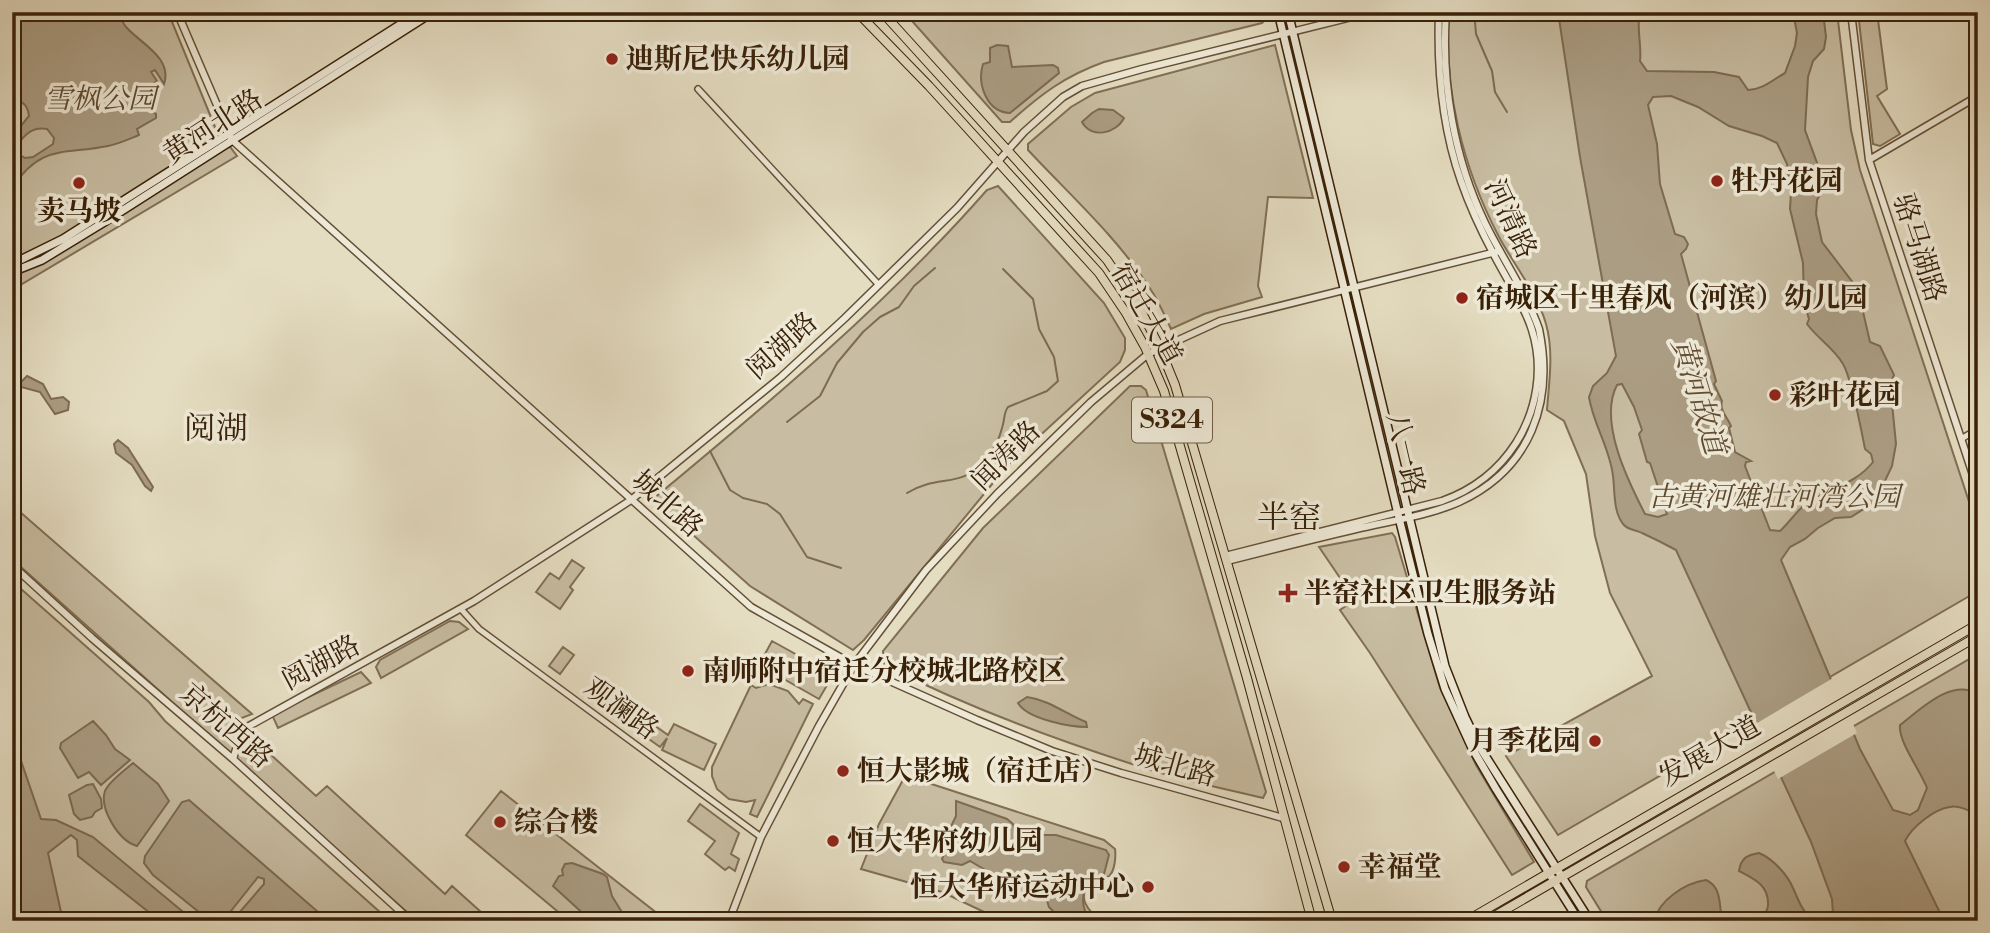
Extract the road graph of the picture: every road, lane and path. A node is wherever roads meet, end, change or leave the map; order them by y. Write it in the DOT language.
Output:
graph roads {
  1 [pos="177,12"];
  2 [pos="420,12"];
  3 [pos="433,12"];
  4 [pos="857,12"];
  5 [pos="882,12"];
  6 [pos="1278,12"];
  7 [pos="1288,12"];
  8 [pos="1372,12"];
  9 [pos="1439,12"];
  10 [pos="1446,12"];
  11 [pos="1851,12"];
  12 [pos="1293,31"];
  13 [pos="1283,34"];
  14 [pos="698,89"];
  15 [pos="1978,96"];
  16 [pos="230,137"];
  17 [pos="1008,150"];
  18 [pos="1869,160"];
  19 [pos="998,162"];
  20 [pos="1497,252"];
  21 [pos="12,264"];
  22 [pos="12,272"];
  23 [pos="878,285"];
  24 [pos="1356,287"];
  25 [pos="1345,290"];
  26 [pos="1160,348"];
  27 [pos="1148,354"];
  28 [pos="1978,429"];
  29 [pos="1961,439"];
  30 [pos="1978,490"];
  31 [pos="631,500"];
  32 [pos="1408,513"];
  33 [pos="1398,515"];
  34 [pos="1226,558"];
  35 [pos="12,565"];
  36 [pos="461,609"];
  37 [pos="1978,624"];
  38 [pos="1978,636"];
  39 [pos="854,665"];
  40 [pos="233,759"];
  41 [pos="1741,766"];
  42 [pos="1283,818"];
  43 [pos="761,837"];
  44 [pos="1557,867"];
  45 [pos="1548,872"];
  46 [pos="1562,876"];
  47 [pos="1554,881"];
  48 [pos="411,921"];
  49 [pos="729,921"];
  50 [pos="1312,921"];
  51 [pos="1332,921"];
  52 [pos="1466,921"];
  53 [pos="1486,921"];
  54 [pos="1579,921"];
  55 [pos="1590,921"];
  1 -- 16 [label="street, 城北路"];
  2 -- 16 [label="main road, 黄河北路"];
  3 -- 16 [label="main road, 黄河北路"];
  4 -- 19 [label="main road, 宿迁大道 / S324"];
  5 -- 17 [label="main road, 宿迁大道 / S324"];
  6 -- 13 [label="main road, 八一路"];
  7 -- 12 [label="main road, 八一路"];
  8 -- 12 [label="street, 阅湖路"];
  9 -- 20 [label="street, 河清路"];
  10 -- 20 [label="street, 河清路"];
  11 -- 18 [label="street, 骆马湖路"];
  12 -- 13 [label="street, 阅湖路"];
  12 -- 24 [label="main road, 八一路"];
  13 -- 17 [label="street, 阅湖路"];
  13 -- 25 [label="main road, 八一路"];
  14 -- 23 [label="street"];
  15 -- 18 [label="street"];
  16 -- 21 [label="main road, 黄河北路"];
  16 -- 22 [label="main road, 黄河北路"];
  16 -- 31 [label="street, 城北路"];
  17 -- 19 [label="street, 阅湖路"];
  17 -- 26 [label="main road, 宿迁大道 / S324"];
  18 -- 29 [label="street, 骆马湖路"];
  19 -- 23 [label="street, 阅湖路"];
  19 -- 27 [label="main road, 宿迁大道 / S324"];
  20 -- 24 [label="street, 闻涛路"];
  20 -- 32 [label="street, 河清路"];
  23 -- 31 [label="street, 阅湖路"];
  24 -- 25 [label="street, 闻涛路"];
  24 -- 32 [label="main road, 八一路"];
  25 -- 26 [label="street, 闻涛路"];
  25 -- 33 [label="main road, 八一路"];
  26 -- 27 [label="street, 闻涛路"];
  26 -- 34 [label="main road, 宿迁大道 / S324"];
  27 -- 39 [label="street, 闻涛路"];
  27 -- 42 [label="main road, 宿迁大道 / S324"];
  28 -- 29 [label="street"];
  29 -- 30 [label="street, 骆马湖路"];
  31 -- 36 [label="street, 阅湖路"];
  31 -- 39 [label="street, 城北路"];
  32 -- 33 [label="street, 河清路"];
  32 -- 44 [label="main road, 八一路"];
  33 -- 34 [label="street, 河清路"];
  33 -- 45 [label="main road, 八一路"];
  34 -- 51 [label="main road, 宿迁大道 / S324"];
  35 -- 40 [label="street, 京杭西路"];
  36 -- 40 [label="street, 阅湖路"];
  36 -- 43 [label="street, 观澜路"];
  37 -- 41 [label="main road, 发展大道"];
  38 -- 41 [label="main road, 发展大道"];
  39 -- 42 [label="street, 城北路"];
  39 -- 43 [label="street, 闻涛路"];
  40 -- 48 [label="street, 京杭西路"];
  41 -- 44 [label="main road, 发展大道"];
  41 -- 46 [label="main road, 发展大道"];
  42 -- 50 [label="main road, 宿迁大道 / S324"];
  43 -- 49 [label="street, 闻涛路"];
  44 -- 45 [label="main road, 发展大道"];
  44 -- 46 [label="main road, 八一路"];
  45 -- 47 [label="main road, 八一路"];
  45 -- 52 [label="main road, 发展大道"];
  46 -- 47 [label="main road, 发展大道"];
  46 -- 55 [label="main road, 八一路"];
  47 -- 53 [label="main road, 发展大道"];
  47 -- 54 [label="main road, 八一路"];
}
